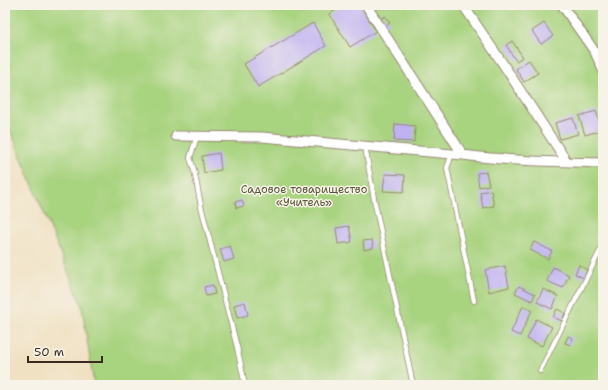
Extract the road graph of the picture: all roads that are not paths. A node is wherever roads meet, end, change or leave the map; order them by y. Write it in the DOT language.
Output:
graph roads {
  1 [pos="366,5"];
  2 [pos="463,5"];
  3 [pos="562,5"];
  4 [pos="603,70"];
  5 [pos="176,136"];
  6 [pos="197,136"];
  7 [pos="365,146"];
  8 [pos="452,154"];
  9 [pos="463,155"];
  10 [pos="566,162"];
  11 [pos="603,163"];
  12 [pos="603,245"];
  13 [pos="474,301"];
  14 [pos="540,371"];
  15 [pos="245,385"];
  16 [pos="413,385"];
  1 -- 9 [label="street"];
  2 -- 10 [label="street"];
  3 -- 4 [label="street"];
  5 -- 6 [label="street"];
  6 -- 7 [label="street"];
  6 -- 15 [label="lane"];
  7 -- 8 [label="street"];
  7 -- 16 [label="lane"];
  8 -- 9 [label="street"];
  8 -- 13 [label="lane"];
  9 -- 10 [label="street"];
  10 -- 11 [label="street"];
  12 -- 14 [label="lane"];
}
